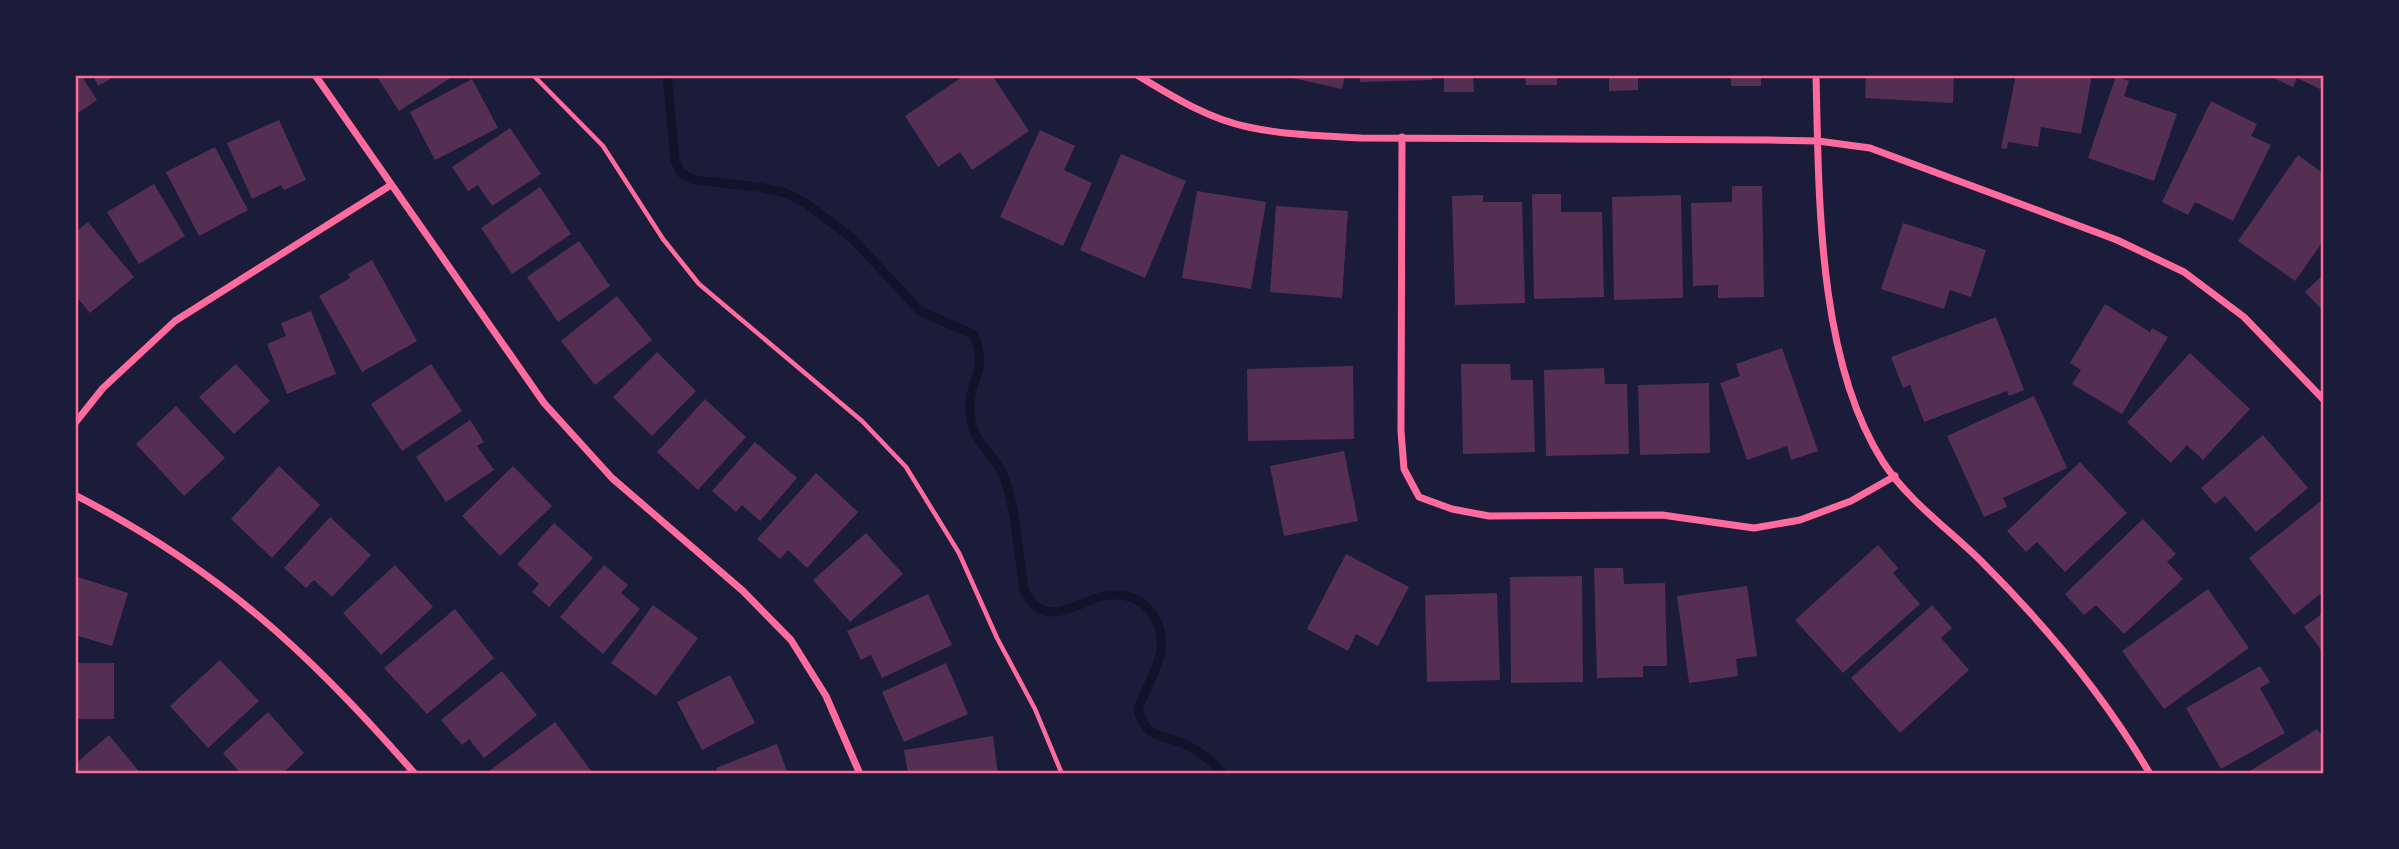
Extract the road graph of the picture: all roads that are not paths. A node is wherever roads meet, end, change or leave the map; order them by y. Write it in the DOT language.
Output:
graph roads {
  1 [pos="315,75"];
  2 [pos="1137,75"];
  3 [pos="1816,75"];
  4 [pos="1402,137"];
  5 [pos="1818,141"];
  6 [pos="391,185"];
  7 [pos="2324,400"];
  8 [pos="75,423"];
  9 [pos="1895,477"];
  10 [pos="75,495"];
  11 [pos="415,774"];
  12 [pos="860,774"];
  13 [pos="2150,774"];
  1 -- 6 [label="street"];
  2 -- 4 [label="street"];
  3 -- 5 [label="street"];
  4 -- 5 [label="street"];
  4 -- 9 [label="street"];
  5 -- 7 [label="street"];
  5 -- 9 [label="street"];
  6 -- 8 [label="street"];
  6 -- 12 [label="street"];
  9 -- 13 [label="street"];
  10 -- 11 [label="street"];
}
